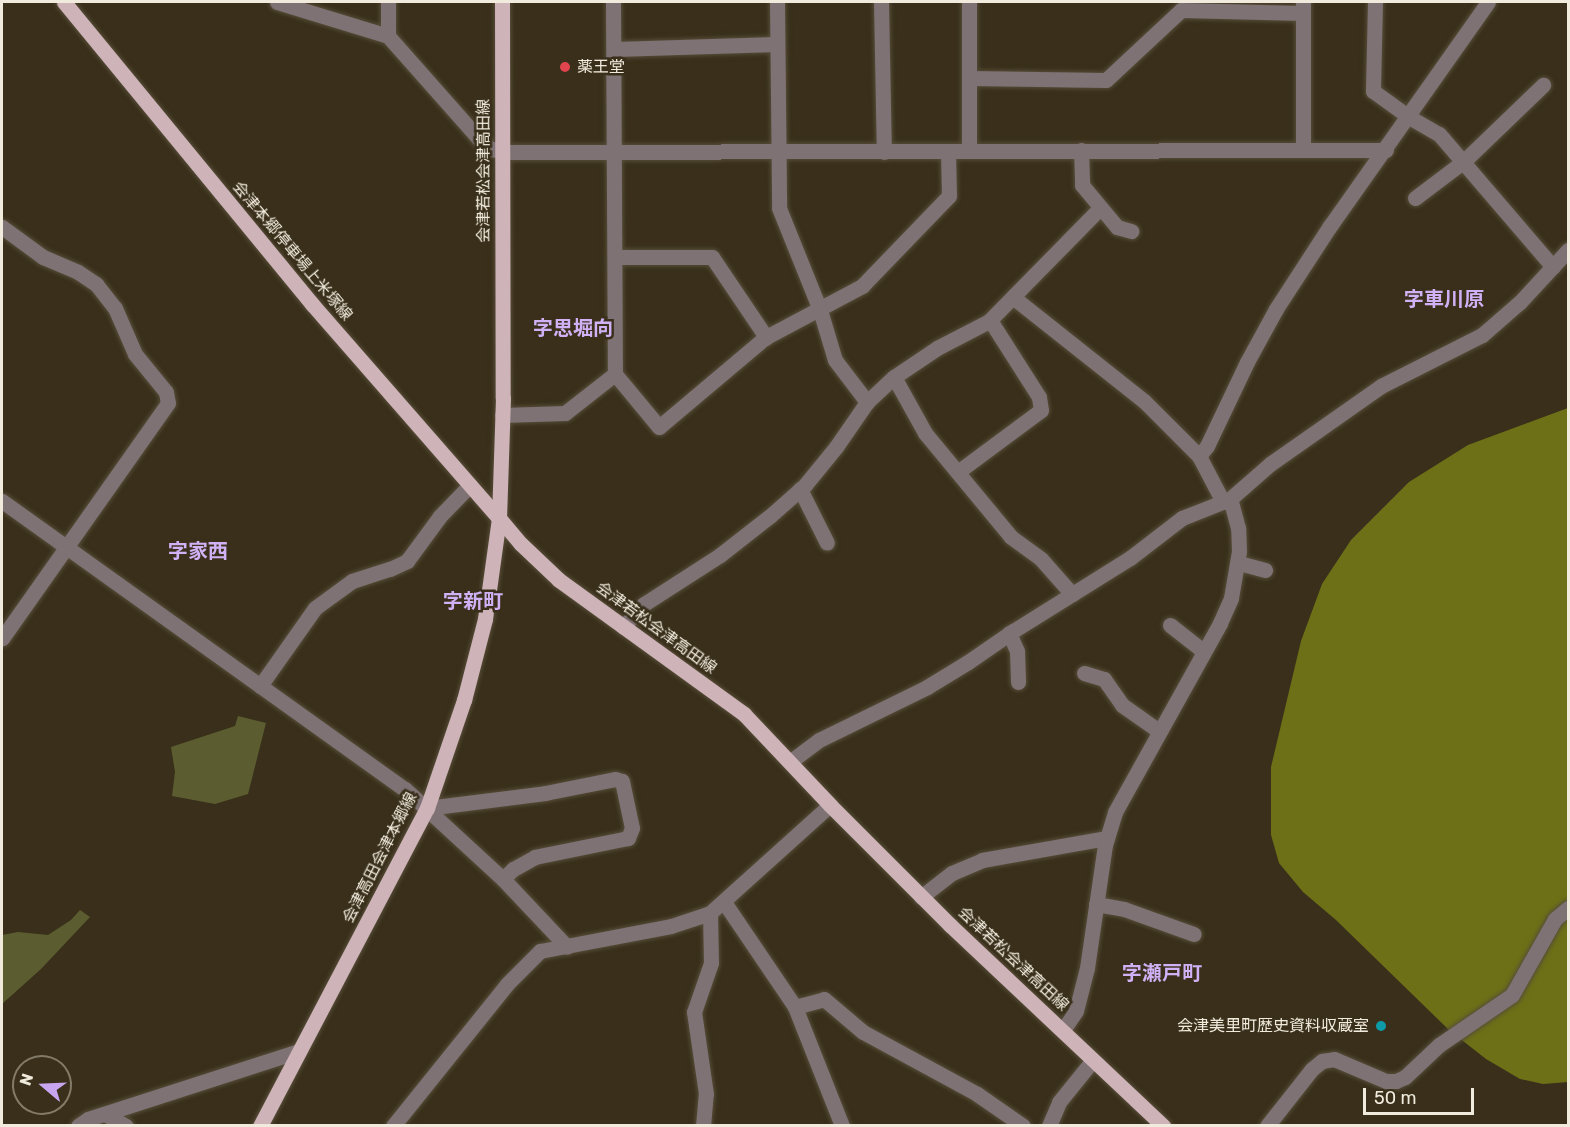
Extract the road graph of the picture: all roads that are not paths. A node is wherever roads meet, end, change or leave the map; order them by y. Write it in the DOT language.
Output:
graph roads {
  1 [pos="64,2"];
  2 [pos="277,2"];
  3 [pos="388,2"];
  4 [pos="502,2"];
  5 [pos="613,2"];
  6 [pos="777,2"];
  7 [pos="881,2"];
  8 [pos="969,2"];
  9 [pos="1375,2"];
  10 [pos="1488,2"];
  11 [pos="1303,7"];
  12 [pos="388,36"];
  13 [pos="777,44"];
  14 [pos="614,49"];
  15 [pos="970,78"];
  16 [pos="1543,85"];
  17 [pos="1409,117"];
  18 [pos="1303,149"];
  19 [pos="1081,150"];
  20 [pos="1386,150"];
  21 [pos="948,151"];
  22 [pos="969,151"];
  23 [pos="503,152"];
  24 [pos="777,152"];
  25 [pos="884,152"];
  26 [pos="615,153"];
  27 [pos="1464,161"];
  28 [pos="1415,198"];
  29 [pos="1100,209"];
  30 [pos="2,227"];
  31 [pos="1131,231"];
  32 [pos="1569,250"];
  33 [pos="615,257"];
  34 [pos="1552,267"];
  35 [pos="1014,298"];
  36 [pos="820,310"];
  37 [pos="990,320"];
  38 [pos="766,337"];
  39 [pos="615,374"];
  40 [pos="894,377"];
  41 [pos="867,402"];
  42 [pos="502,415"];
  43 [pos="1199,456"];
  44 [pos="959,471"];
  45 [pos="470,485"];
  46 [pos="800,489"];
  47 [pos="2,501"];
  48 [pos="1226,501"];
  49 [pos="499,518"];
  50 [pos="827,543"];
  51 [pos="67,546"];
  52 [pos="1239,563"];
  53 [pos="1264,570"];
  54 [pos="1072,594"];
  55 [pos="1170,625"];
  56 [pos="623,627"];
  57 [pos="1009,633"];
  58 [pos="2,638"];
  59 [pos="1203,651"];
  60 [pos="1084,673"];
  61 [pos="1018,682"];
  62 [pos="260,686"];
  63 [pos="1159,731"];
  64 [pos="791,761"];
  65 [pos="830,805"];
  66 [pos="427,808"];
  67 [pos="1107,838"];
  68 [pos="503,879"];
  69 [pos="921,897"];
  70 [pos="724,902"];
  71 [pos="1096,904"];
  72 [pos="1569,908"];
  73 [pos="711,913"];
  74 [pos="1194,934"];
  75 [pos="567,946"];
  76 [pos="795,1006"];
  77 [pos="1063,1030"];
  78 [pos="299,1051"];
  79 [pos="1093,1060"];
  80 [pos="105,1114"];
  81 [pos="78,1125"];
  82 [pos="126,1125"];
  83 [pos="260,1125"];
  84 [pos="393,1125"];
  85 [pos="704,1125"];
  86 [pos="842,1125"];
  87 [pos="1023,1125"];
  88 [pos="1048,1125"];
  89 [pos="1163,1125"];
  90 [pos="1267,1125"];
  1 -- 45 [label="main road, 会津本郷停車場上米塚線"];
  2 -- 12 [label="street"];
  3 -- 12 [label="street"];
  4 -- 23 [label="main road, 会津若松会津高田線"];
  5 -- 14 [label="street"];
  6 -- 13 [label="street"];
  7 -- 25 [label="street"];
  8 -- 15 [label="street"];
  9 -- 17 [label="street"];
  10 -- 17 [label="street"];
  11 -- 15 [label="street"];
  11 -- 18 [label="street"];
  12 -- 23 [label="street"];
  13 -- 14 [label="street"];
  13 -- 24 [label="street"];
  14 -- 26 [label="street"];
  15 -- 22 [label="street"];
  16 -- 27 [label="street"];
  17 -- 20 [label="street"];
  17 -- 27 [label="street"];
  18 -- 19 [label="street"];
  18 -- 20 [label="street"];
  19 -- 22 [label="street"];
  19 -- 29 [label="street"];
  20 -- 43 [label="street"];
  21 -- 22 [label="street"];
  21 -- 25 [label="street"];
  21 -- 36 [label="street"];
  23 -- 26 [label="street"];
  23 -- 42 [label="main road, 会津若松会津高田線"];
  24 -- 25 [label="street"];
  24 -- 26 [label="street"];
  24 -- 36 [label="street"];
  26 -- 33 [label="street"];
  27 -- 28 [label="street"];
  27 -- 34 [label="street"];
  29 -- 31 [label="street"];
  29 -- 35 [label="street"];
  30 -- 51 [label="street"];
  32 -- 34 [label="street"];
  33 -- 38 [label="street"];
  33 -- 39 [label="street"];
  34 -- 48 [label="street"];
  35 -- 37 [label="street"];
  35 -- 43 [label="street"];
  36 -- 38 [label="street"];
  36 -- 41 [label="street"];
  37 -- 40 [label="street"];
  37 -- 44 [label="street"];
  38 -- 39 [label="street"];
  39 -- 42 [label="street"];
  40 -- 41 [label="street"];
  40 -- 44 [label="street"];
  41 -- 46 [label="street"];
  42 -- 49 [label="main road, 会津若松会津高田線"];
  43 -- 48 [label="street"];
  44 -- 54 [label="street"];
  45 -- 49 [label="main road, 会津本郷停車場上米塚線"];
  45 -- 62 [label="street"];
  46 -- 50 [label="street"];
  46 -- 56 [label="street"];
  47 -- 51 [label="street"];
  48 -- 52 [label="street"];
  48 -- 54 [label="street"];
  49 -- 56 [label="main road, 会津若松会津高田線"];
  49 -- 66 [label="main road, 会津高田会津本郷線"];
  51 -- 58 [label="street"];
  51 -- 62 [label="street"];
  52 -- 53 [label="street"];
  52 -- 59 [label="street"];
  54 -- 57 [label="street"];
  55 -- 59 [label="street"];
  56 -- 64 [label="main road, 会津若松会津高田線"];
  57 -- 61 [label="street"];
  57 -- 64 [label="street"];
  59 -- 63 [label="street"];
  60 -- 63 [label="street"];
  62 -- 66 [label="street"];
  63 -- 67 [label="street"];
  64 -- 65 [label="main road, 会津若松会津高田線"];
  65 -- 69 [label="main road, 会津若松会津高田線"];
  65 -- 70 [label="street"];
  66 -- 68 [label="street"];
  66 -- 68 [label="street"];
  66 -- 78 [label="main road, 会津高田会津本郷線"];
  67 -- 69 [label="street"];
  67 -- 71 [label="street"];
  68 -- 75 [label="street"];
  69 -- 77 [label="main road, 会津若松会津高田線"];
  70 -- 73 [label="street"];
  70 -- 76 [label="street"];
  71 -- 74 [label="street"];
  71 -- 77 [label="street"];
  72 -- 90 [label="street"];
  73 -- 75 [label="street"];
  73 -- 85 [label="street"];
  75 -- 84 [label="street"];
  76 -- 86 [label="street"];
  76 -- 87 [label="street"];
  77 -- 79 [label="main road, 会津若松会津高田線"];
  78 -- 80 [label="street"];
  78 -- 83 [label="main road, 会津高田会津本郷線"];
  79 -- 88 [label="street"];
  79 -- 89 [label="main road, 会津若松会津高田線"];
  80 -- 81 [label="street"];
  80 -- 82 [label="street"];
}
